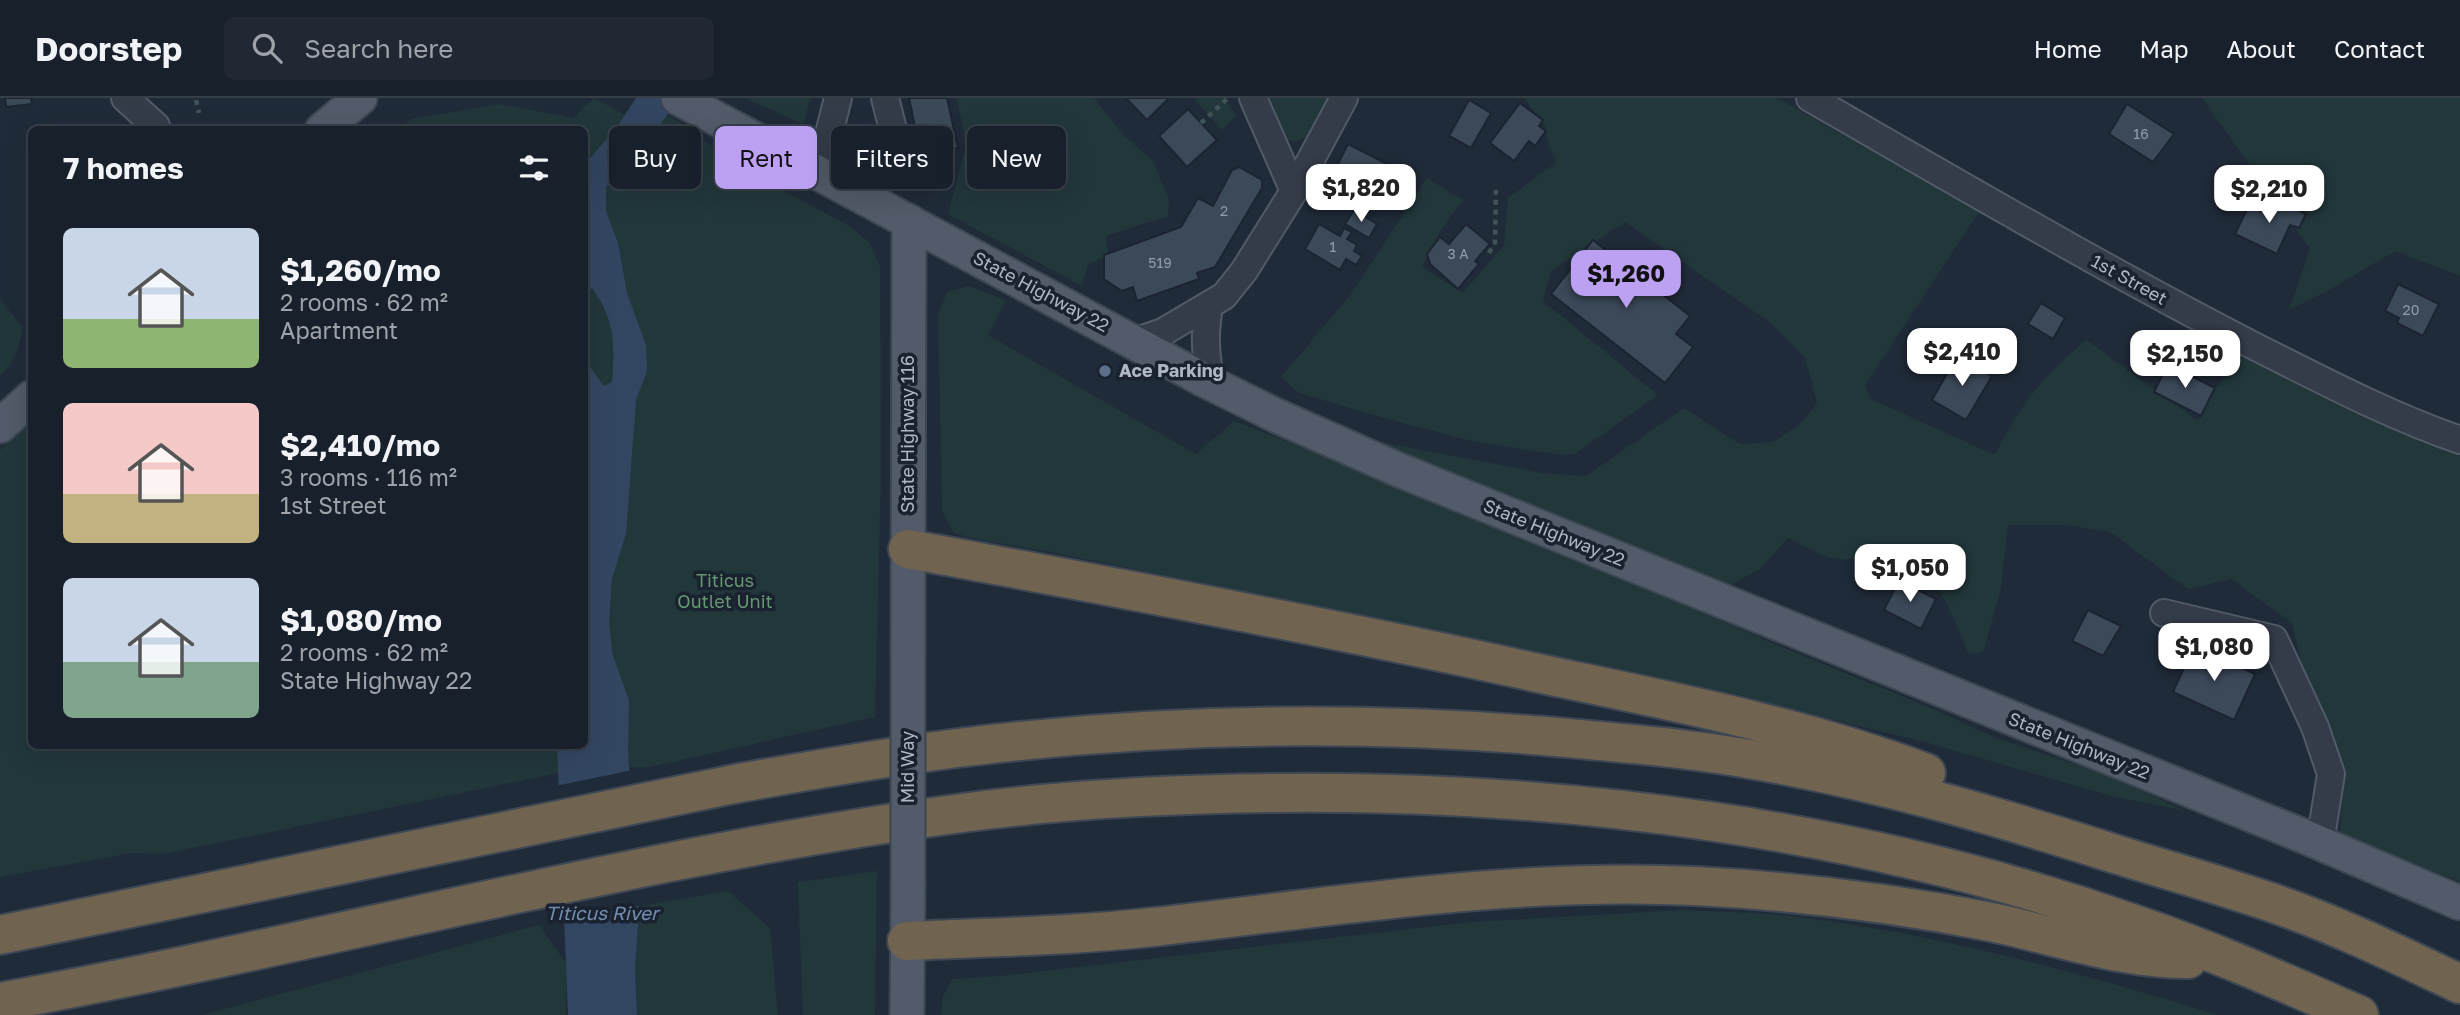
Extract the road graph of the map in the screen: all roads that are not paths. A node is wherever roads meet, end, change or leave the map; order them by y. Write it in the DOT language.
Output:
graph roads {
  1 [pos="125,98"];
  2 [pos="838,98"];
  3 [pos="885,98"];
  4 [pos="1253,98"];
  5 [pos="1344,98"];
  6 [pos="1810,98"];
  7 [pos="354,101"];
  8 [pos="688,103"];
  9 [pos="156,126"];
  10 [pos="326,126"];
  11 [pos="892,126"];
  12 [pos="819,173"];
  13 [pos="1294,191"];
  14 [pos="909,221"];
  15 [pos="1209,307"];
  16 [pos="1133,342"];
  17 [pos="1212,384"];
  18 [pos="28,401"];
  19 [pos="0,426"];
  20 [pos="2460,440"];
  21 [pos="908,549"];
  22 [pos="2164,613"];
  23 [pos="908,646"];
  24 [pos="1958,804"];
  25 [pos="2320,843"];
  26 [pos="2460,903"];
  27 [pos="0,935"];
  28 [pos="907,941"];
  29 [pos="2226,957"];
  30 [pos="2460,984"];
  31 [pos="0,1002"];
  32 [pos="907,1015"];
  33 [pos="2359,1015"];
  1 -- 9 [label="street"];
  2 -- 12 [label="street"];
  3 -- 11 [label="street"];
  4 -- 13 [label="street"];
  5 -- 13 [label="street"];
  6 -- 20 [label="street, 1st Street"];
  7 -- 10 [label="main road"];
  8 -- 12 [label="main road, State Highway 22"];
  12 -- 14 [label="main road, State Highway 22"];
  13 -- 15 [label="street"];
  14 -- 16 [label="main road, State Highway 22"];
  14 -- 21 [label="main road, State Highway 116"];
  15 -- 16 [label="street"];
  15 -- 17 [label="street"];
  16 -- 17 [label="main road, State Highway 22"];
  17 -- 25 [label="main road, State Highway 22"];
  18 -- 19 [label="main road"];
  21 -- 23 [label="main road, State Highway 116"];
  21 -- 24 [label="highway"];
  22 -- 25 [label="street"];
  23 -- 28 [label="main road, Mid Way, bridge"];
  24 -- 27 [label="highway"];
  24 -- 30 [label="highway"];
  25 -- 26 [label="main road, State Highway 22"];
  28 -- 29 [label="highway"];
  28 -- 32 [label="main road, Mid Way"];
  29 -- 31 [label="highway"];
  29 -- 33 [label="highway"];
}
